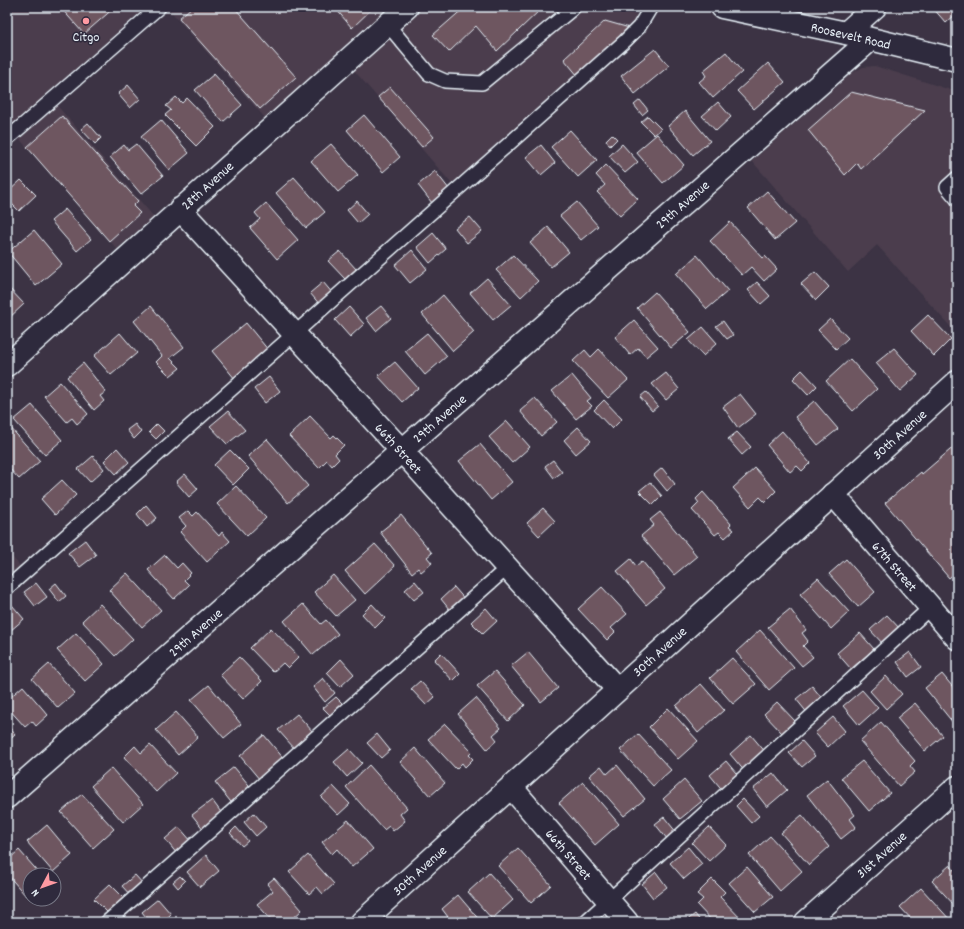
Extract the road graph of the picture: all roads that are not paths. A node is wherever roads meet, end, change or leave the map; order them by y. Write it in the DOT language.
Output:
graph roads {
  1 [pos="159,7"];
  2 [pos="408,7"];
  3 [pos="574,7"];
  4 [pos="651,7"];
  5 [pos="722,7"];
  6 [pos="875,7"];
  7 [pos="388,25"];
  8 [pos="846,34"];
  9 [pos="870,40"];
  10 [pos="957,60"];
  11 [pos="7,139"];
  12 [pos="957,178"];
  13 [pos="957,199"];
  14 [pos="180,209"];
  15 [pos="294,334"];
  16 [pos="7,365"];
  17 [pos="957,382"];
  18 [pos="402,451"];
  19 [pos="833,494"];
  20 [pos="508,568"];
  21 [pos="7,588"];
  22 [pos="931,607"];
  23 [pos="955,633"];
  24 [pos="617,689"];
  25 [pos="511,786"];
  26 [pos="957,787"];
  27 [pos="7,797"];
  28 [pos="608,900"];
  29 [pos="107,922"];
  30 [pos="362,922"];
  31 [pos="584,922"];
  32 [pos="627,922"];
  33 [pos="806,922"];
  1 -- 11 [label="lane"];
  2 -- 7 [label="street, 28th Avenue"];
  3 -- 7 [label="lane"];
  4 -- 15 [label="lane"];
  5 -- 8 [label="street, Roosevelt Road"];
  6 -- 8 [label="street"];
  7 -- 14 [label="street, 28th Avenue"];
  8 -- 9 [label="street, Roosevelt Road"];
  9 -- 10 [label="street, Roosevelt Road"];
  9 -- 18 [label="street, 29th Avenue"];
  12 -- 13 [label="lane"];
  14 -- 15 [label="street, 66th Street"];
  14 -- 16 [label="street, 28th Avenue"];
  15 -- 18 [label="street, 66th Street"];
  15 -- 21 [label="lane"];
  17 -- 19 [label="street, 30th Avenue"];
  18 -- 20 [label="street, 66th Street"];
  18 -- 27 [label="street, 29th Avenue"];
  19 -- 22 [label="street, 67th Street"];
  19 -- 24 [label="street, 30th Avenue"];
  20 -- 24 [label="street, 66th Street"];
  20 -- 29 [label="lane"];
  22 -- 23 [label="street, 67th Street"];
  22 -- 28 [label="lane"];
  24 -- 25 [label="street, 30th Avenue"];
  25 -- 28 [label="street, 66th Street"];
  25 -- 30 [label="street, 30th Avenue"];
  26 -- 33 [label="street, 31st Avenue"];
  28 -- 31 [label="lane"];
  28 -- 32 [label="street, 66th Street"];
}
